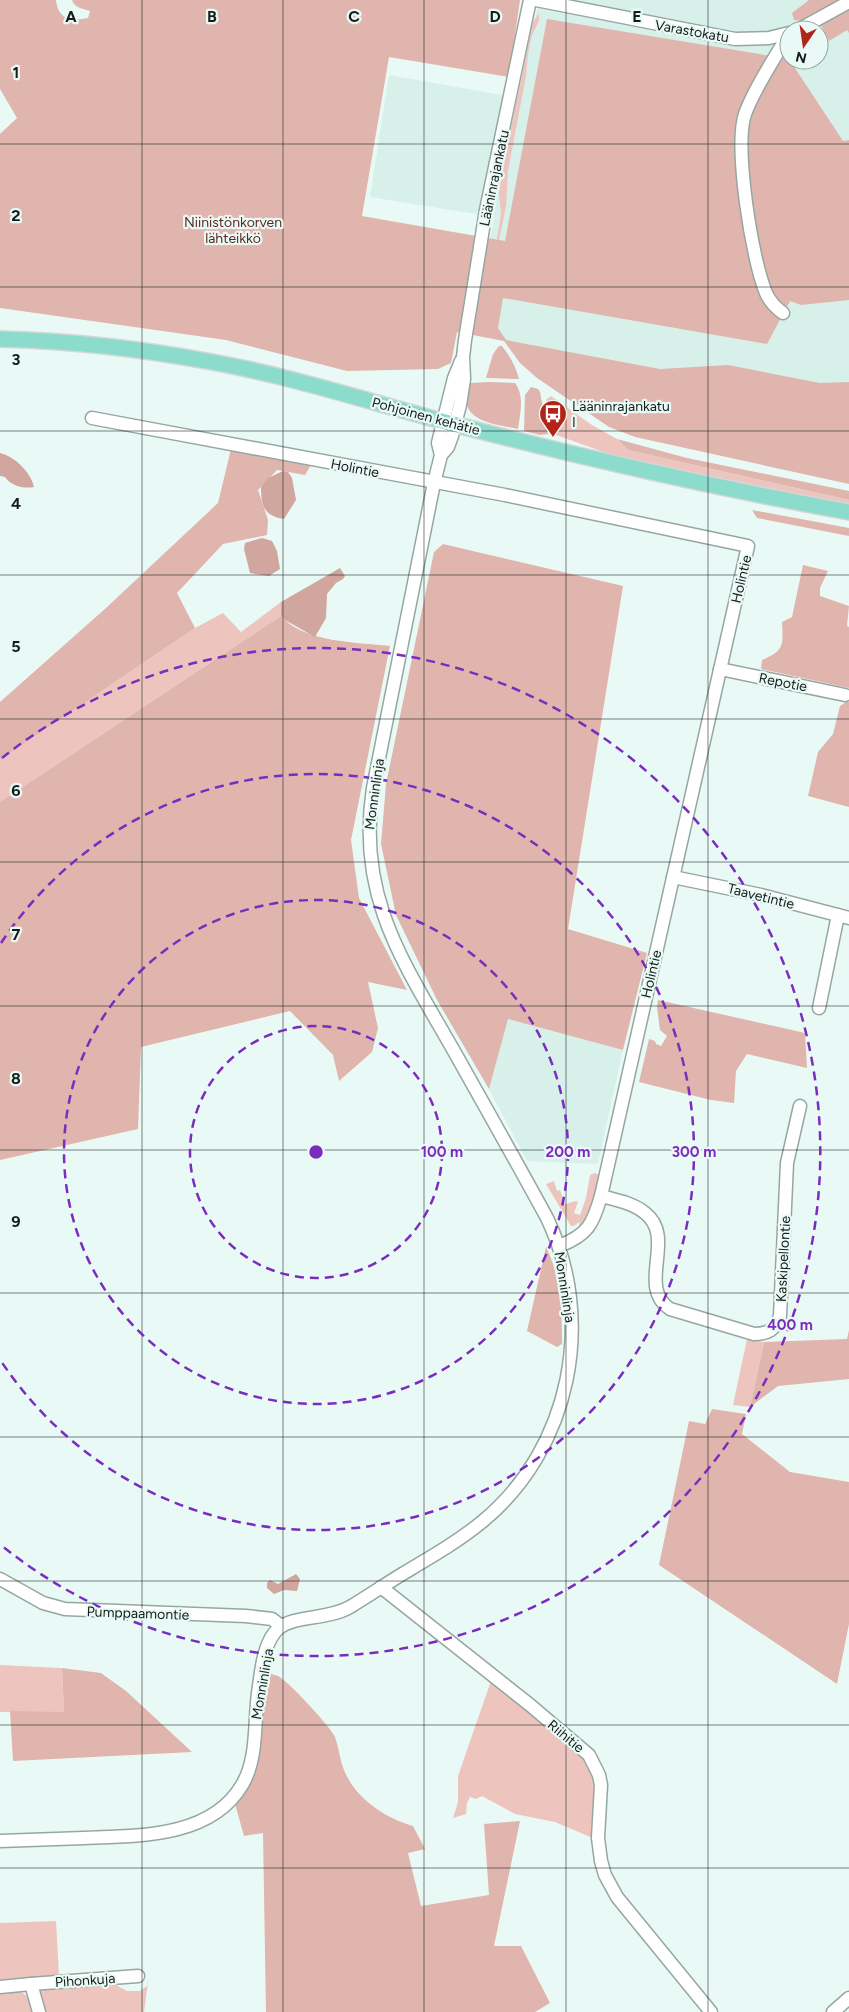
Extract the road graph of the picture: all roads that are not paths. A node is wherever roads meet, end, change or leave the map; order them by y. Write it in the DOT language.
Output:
graph roads {
  1 [pos="530,0"];
  2 [pos="536,0"];
  3 [pos="849,2"];
  4 [pos="816,20"];
  5 [pos="779,36"];
  6 [pos="779,50"];
  7 [pos="783,314"];
  8 [pos="0,339"];
  9 [pos="92,418"];
  10 [pos="449,423"];
  11 [pos="434,483"];
  12 [pos="849,512"];
  13 [pos="720,669"];
  14 [pos="846,695"];
  15 [pos="673,877"];
  16 [pos="843,916"];
  17 [pos="819,1008"];
  18 [pos="800,1106"];
  19 [pos="602,1196"];
  20 [pos="559,1246"];
  21 [pos="0,1579"];
  22 [pos="381,1587"];
  23 [pos="281,1626"];
  24 [pos="0,1841"];
  25 [pos="138,1976"];
  26 [pos="31,1984"];
  27 [pos="0,1987"];
  28 [pos="849,1998"];
  29 [pos="39,2012"];
  30 [pos="712,2012"];
  31 [pos="834,2012"];
  1 -- 10 [label="street, Lääninrajankatu"];
  2 -- 5 [label="street, Varastokatu"];
  3 -- 4 [label="street"];
  6 -- 7 [label="street"];
  8 -- 10 [label="main road, Pohjoinen kehätie"];
  9 -- 11 [label="street, Holintie"];
  10 -- 11 [label="street, Monninlinja"];
  10 -- 12 [label="main road, Pohjoinen kehätie"];
  11 -- 13 [label="street, Holintie"];
  11 -- 20 [label="street, Monninlinja"];
  13 -- 14 [label="street, Repotie"];
  13 -- 15 [label="street, Holintie"];
  15 -- 16 [label="street, Taavetintie"];
  15 -- 19 [label="street, Holintie"];
  16 -- 17 [label="street"];
  18 -- 19 [label="street, Kaskipellontie"];
  19 -- 20 [label="street, Holintie"];
  20 -- 22 [label="street, Monninlinja"];
  21 -- 23 [label="street, Pumppaamontie"];
  22 -- 23 [label="street, Monninlinja"];
  22 -- 30 [label="street, Riihitie"];
  23 -- 24 [label="street, Monninlinja"];
  25 -- 26 [label="street, Pihonkuja"];
  26 -- 27 [label="street, Pihonkuja"];
  26 -- 29 [label="street"];
  28 -- 31 [label="street"];
}
